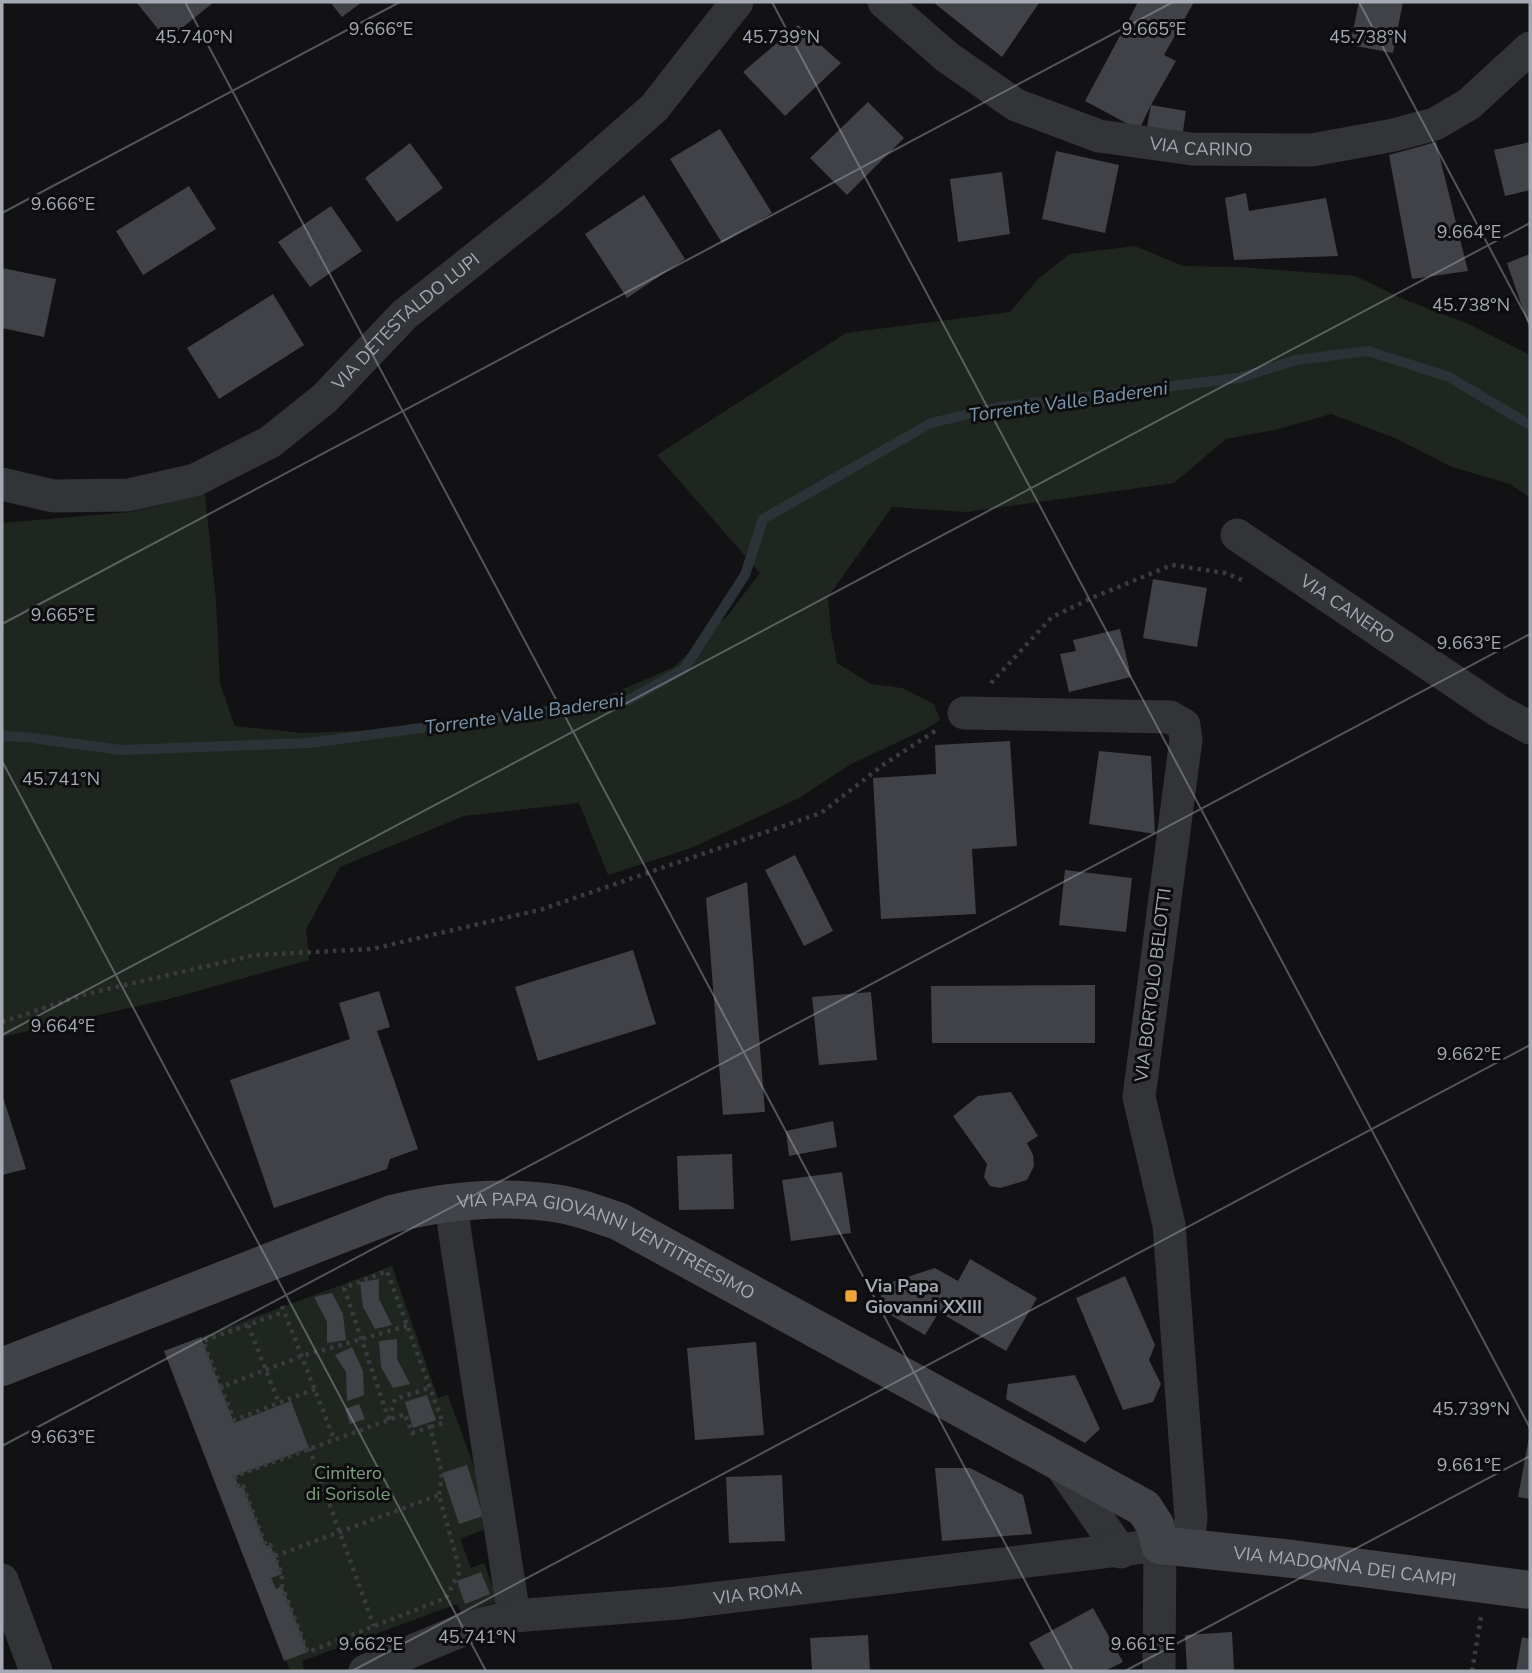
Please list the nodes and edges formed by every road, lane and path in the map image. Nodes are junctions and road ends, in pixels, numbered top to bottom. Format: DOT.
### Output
graph roads {
  1 [pos="737,2"];
  2 [pos="884,2"];
  3 [pos="1530,48"];
  4 [pos="2,484"];
  5 [pos="1237,535"];
  6 [pos="1248,582"];
  7 [pos="964,713"];
  8 [pos="1530,728"];
  9 [pos="2,1022"];
  10 [pos="453,1203"];
  11 [pos="248,1325"];
  12 [pos="407,1326"];
  13 [pos="361,1339"];
  14 [pos="302,1356"];
  15 [pos="2,1367"];
  16 [pos="266,1370"];
  17 [pos="221,1387"];
  18 [pos="429,1388"];
  19 [pos="315,1389"];
  20 [pos="279,1403"];
  21 [pos="389,1420"];
  22 [pos="430,1427"];
  23 [pos="334,1439"];
  24 [pos="309,1448"];
  25 [pos="1057,1460"];
  26 [pos="439,1495"];
  27 [pos="338,1532"];
  28 [pos="1174,1547"];
  29 [pos="1121,1552"];
  30 [pos="275,1556"];
  31 [pos="2,1580"];
  32 [pos="1487,1585"];
  33 [pos="1530,1590"];
  34 [pos="514,1616"];
  35 [pos="374,1626"];
  36 [pos="36,1671"];
  37 [pos="365,1671"];
  38 [pos="1159,1671"];
  39 [pos="1472,1671"];
  1 -- 4 [label="street, VIA DETESTALDO LUPI"];
  2 -- 3 [label="street, VIA CARINO"];
  5 -- 8 [label="street, VIA CANERO"];
  6 -- 7 [label="path"];
  7 -- 9 [label="path"];
  7 -- 28 [label="street, VIA BORTOLO BELOTTI"];
  10 -- 15 [label="street, VIA PAPA GIOVANNI VENTITREESIMO"];
  10 -- 25 [label="street, VIA PAPA GIOVANNI VENTITREESIMO"];
  10 -- 34 [label="street"];
  11 -- 14 [label="path"];
  11 -- 16 [label="path"];
  11 -- 17 [label="path"];
  12 -- 13 [label="path"];
  12 -- 13 [label="path"];
  12 -- 18 [label="path"];
  13 -- 14 [label="path"];
  13 -- 21 [label="path"];
  14 -- 16 [label="path"];
  14 -- 19 [label="path"];
  16 -- 17 [label="path"];
  16 -- 20 [label="path"];
  17 -- 20 [label="path"];
  18 -- 21 [label="path"];
  18 -- 22 [label="path"];
  19 -- 20 [label="path"];
  19 -- 23 [label="path"];
  21 -- 22 [label="path"];
  21 -- 23 [label="path"];
  22 -- 26 [label="path"];
  23 -- 24 [label="path"];
  24 -- 27 [label="path"];
  24 -- 30 [label="path"];
  25 -- 28 [label="street, VIA PAPA GIOVANNI VENTITREESIMO"];
  25 -- 29 [label="street"];
  26 -- 27 [label="path"];
  26 -- 35 [label="path"];
  27 -- 30 [label="path"];
  27 -- 35 [label="path"];
  28 -- 29 [label="street, VIA ROMA"];
  28 -- 32 [label="street, VIA MADONNA DEI CAMPI"];
  28 -- 38 [label="street"];
  29 -- 34 [label="street, VIA ROMA"];
  30 -- 35 [label="path"];
  31 -- 36 [label="street"];
  32 -- 33 [label="street, VIA MADONNA DEI CAMPI"];
  32 -- 39 [label="path"];
  34 -- 37 [label="street, VIA ROMA"];
}
